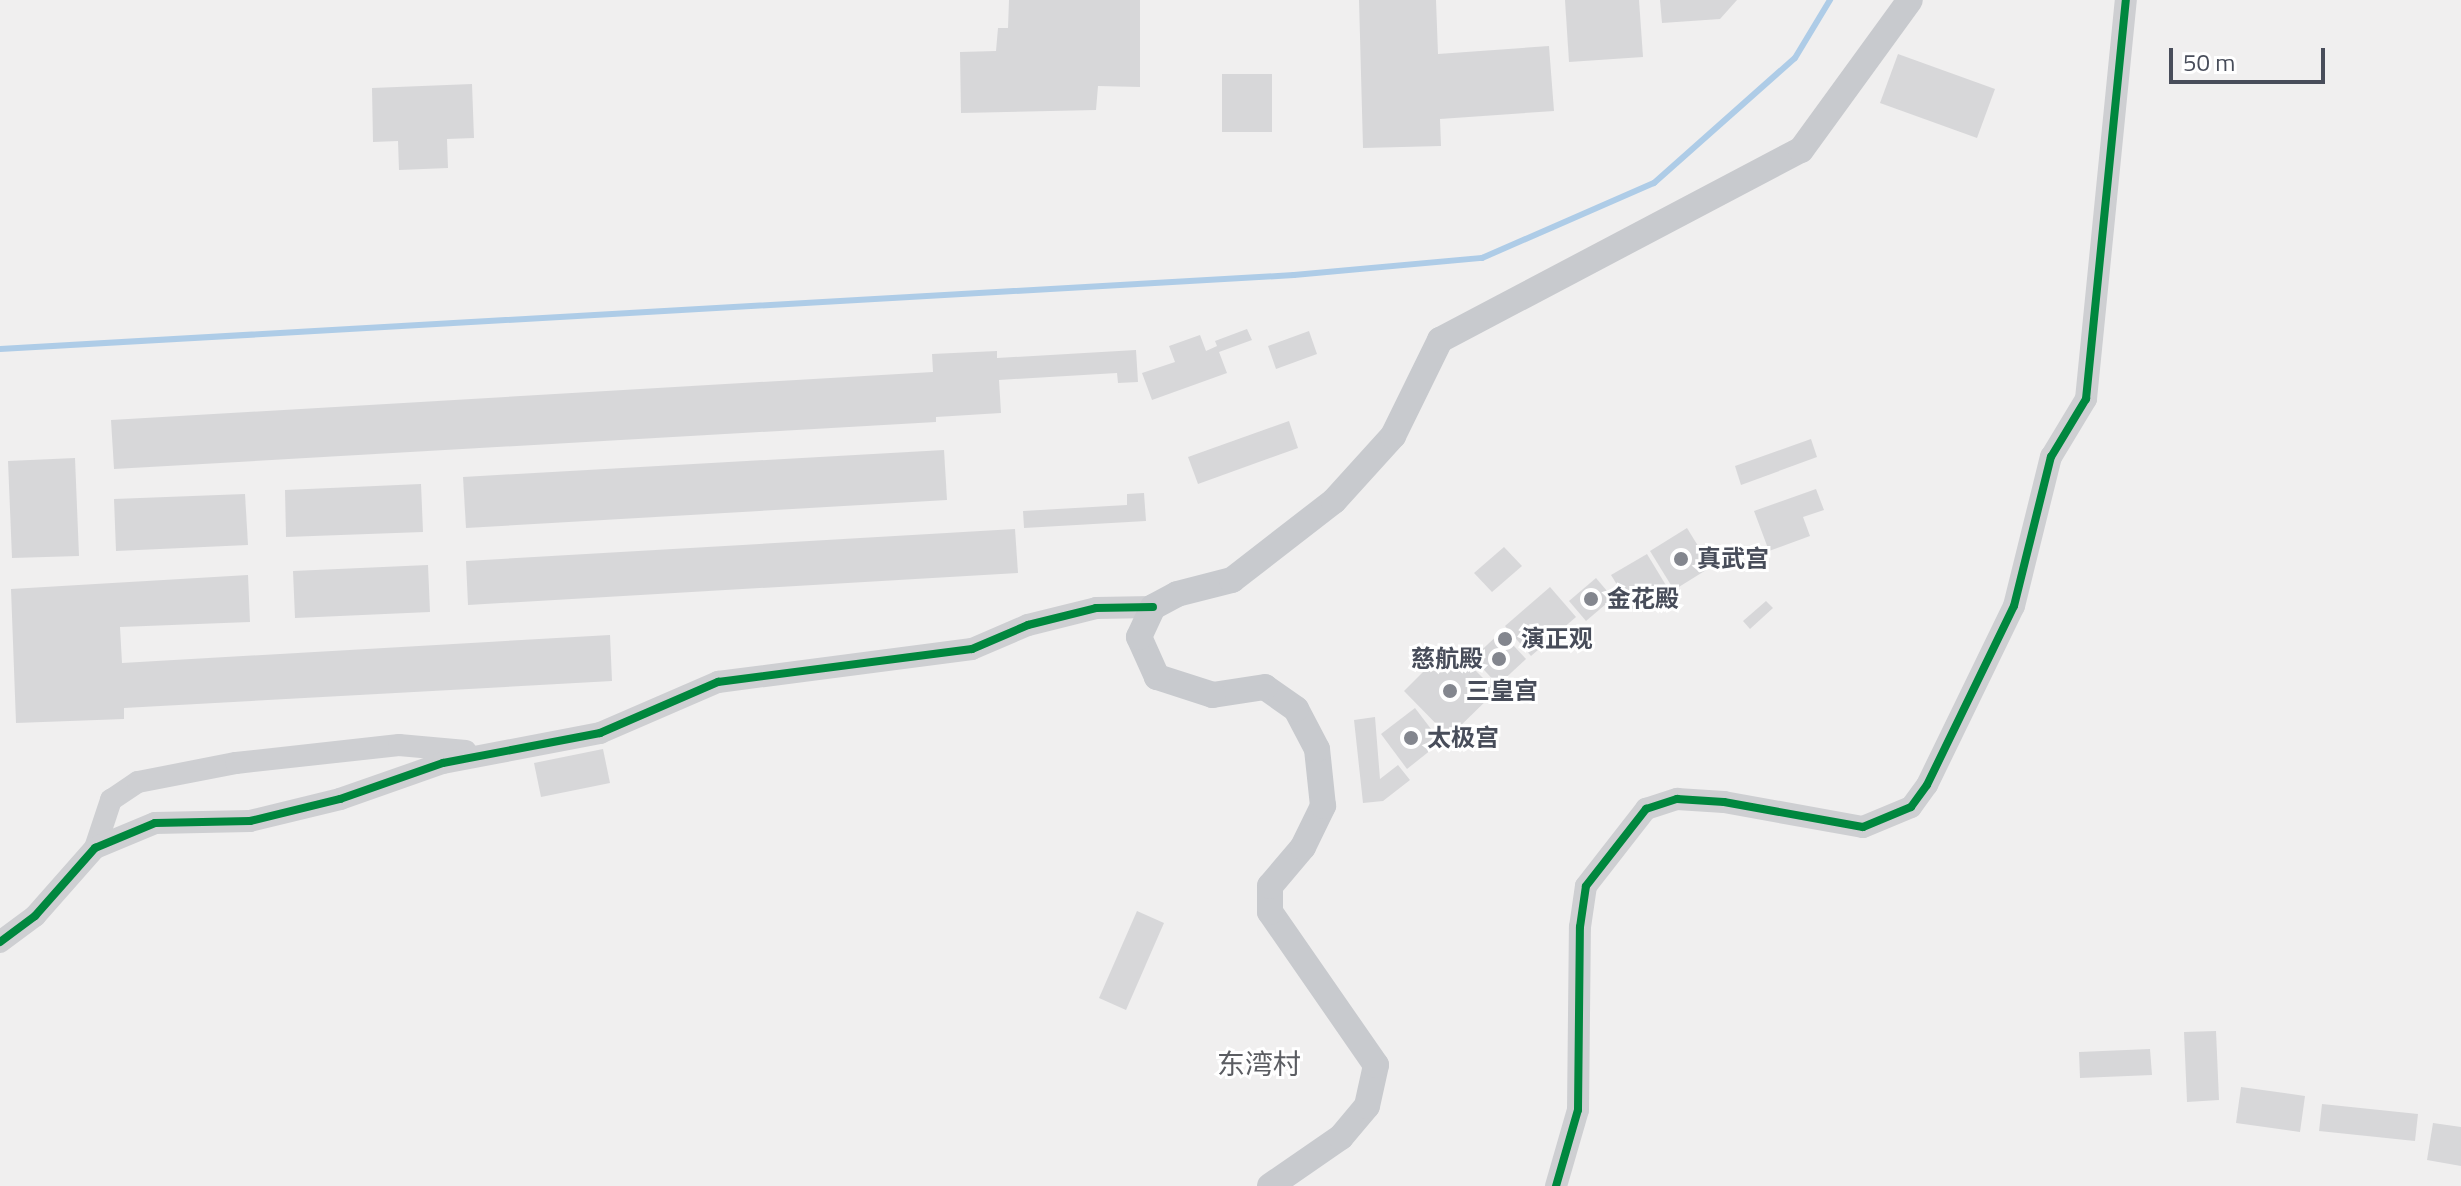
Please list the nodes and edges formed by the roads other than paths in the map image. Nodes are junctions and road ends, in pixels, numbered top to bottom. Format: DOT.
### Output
graph roads {
  1 [pos="1910,0"];
  2 [pos="2126,0"];
  3 [pos="1153,607"];
  4 [pos="485,753"];
  5 [pos="95,848"];
  6 [pos="0,942"];
  7 [pos="1270,1186"];
  8 [pos="1556,1186"];
  1 -- 3 [label="main road"];
  2 -- 8 [label="street"];
  3 -- 4 [label="street"];
  3 -- 7 [label="main road"];
  4 -- 5 [label="street"];
  4 -- 5 [label="street"];
  5 -- 6 [label="street"];
}
